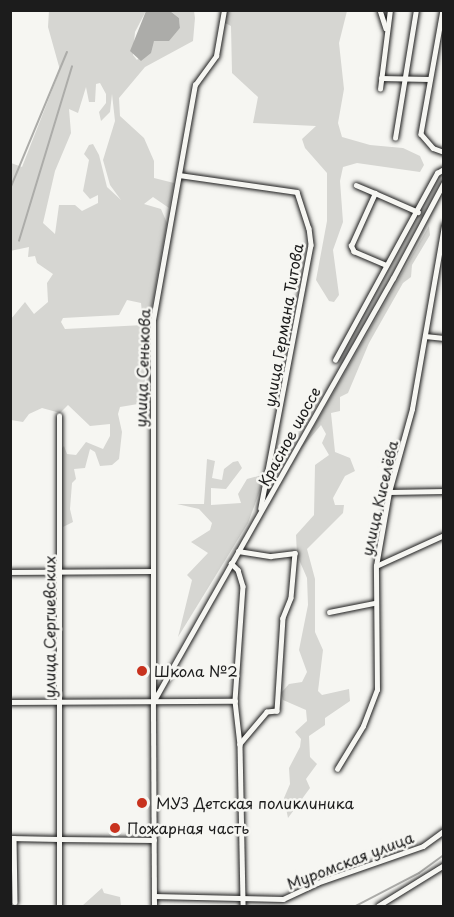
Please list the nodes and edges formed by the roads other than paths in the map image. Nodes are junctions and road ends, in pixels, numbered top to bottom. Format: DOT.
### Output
graph roads {
  1 [pos="224,10"];
  2 [pos="380,10"];
  3 [pos="390,10"];
  4 [pos="416,10"];
  5 [pos="443,10"];
  6 [pos="387,31"];
  7 [pos="381,78"];
  8 [pos="406,78"];
  9 [pos="429,79"];
  10 [pos="380,89"];
  11 [pos="395,138"];
  12 [pos="444,152"];
  13 [pos="444,169"];
  14 [pos="179,175"];
  15 [pos="444,182"];
  16 [pos="356,185"];
  17 [pos="375,193"];
  18 [pos="418,212"];
  19 [pos="444,225"];
  20 [pos="385,265"];
  21 [pos="425,336"];
  22 [pos="444,338"];
  23 [pos="335,360"];
  24 [pos="59,416"];
  25 [pos="444,491"];
  26 [pos="389,492"];
  27 [pos="261,510"];
  28 [pos="444,535"];
  29 [pos="238,551"];
  30 [pos="231,563"];
  31 [pos="376,566"];
  32 [pos="61,570"];
  33 [pos="152,571"];
  34 [pos="10,572"];
  35 [pos="375,603"];
  36 [pos="329,612"];
  37 [pos="153,681"];
  38 [pos="162,685"];
  39 [pos="235,701"];
  40 [pos="10,702"];
  41 [pos="60,702"];
  42 [pos="153,702"];
  43 [pos="240,744"];
  44 [pos="337,769"];
  45 [pos="444,831"];
  46 [pos="12,838"];
  47 [pos="59,838"];
  48 [pos="154,840"];
  49 [pos="444,866"];
  50 [pos="154,896"];
  51 [pos="242,896"];
  52 [pos="15,902"];
  53 [pos="59,906"];
  54 [pos="154,906"];
  55 [pos="243,906"];
  56 [pos="378,906"];
  1 -- 14 [label="street, улица Сенькова"];
  2 -- 6 [label="street"];
  3 -- 6 [label="street"];
  4 -- 8 [label="street"];
  5 -- 9 [label="street"];
  6 -- 7 [label="street"];
  7 -- 8 [label="street"];
  7 -- 10 [label="street"];
  8 -- 9 [label="street"];
  8 -- 11 [label="street"];
  9 -- 12 [label="street"];
  13 -- 18 [label="street"];
  14 -- 27 [label="street, улица Германа Титова"];
  14 -- 33 [label="street, улица Сенькова"];
  15 -- 27 [label="main road, Красное шоссе"];
  16 -- 17 [label="street"];
  17 -- 18 [label="street"];
  17 -- 20 [label="street"];
  18 -- 20 [label="street"];
  19 -- 21 [label="street, улица Киселёва"];
  20 -- 23 [label="street"];
  21 -- 22 [label="street"];
  21 -- 26 [label="street, улица Киселёва"];
  24 -- 32 [label="street, улица Сергиевских"];
  25 -- 26 [label="street"];
  26 -- 31 [label="street, улица Киселёва"];
  27 -- 29 [label="main road, Красное шоссе"];
  28 -- 31 [label="street"];
  29 -- 30 [label="main road, Красное шоссе"];
  29 -- 43 [label="street"];
  30 -- 38 [label="main road, Красное шоссе"];
  30 -- 39 [label="street"];
  31 -- 35 [label="street, улица Киселёва"];
  32 -- 33 [label="street"];
  32 -- 34 [label="street"];
  32 -- 41 [label="street, улица Сергиевских"];
  33 -- 37 [label="street, улица Сенькова"];
  35 -- 36 [label="street"];
  35 -- 44 [label="street, улица Киселёва"];
  37 -- 38 [label="street"];
  37 -- 42 [label="street, улица Сенькова"];
  38 -- 42 [label="main road, Красное шоссе"];
  39 -- 42 [label="street"];
  39 -- 43 [label="street"];
  40 -- 41 [label="street"];
  41 -- 42 [label="street"];
  41 -- 47 [label="street, улица Сергиевских"];
  42 -- 48 [label="main road"];
  43 -- 51 [label="street"];
  45 -- 51 [label="street, Муромская улица"];
  46 -- 47 [label="street"];
  46 -- 52 [label="street"];
  47 -- 48 [label="main road"];
  47 -- 53 [label="main road"];
  48 -- 50 [label="main road"];
  49 -- 56 [label="street"];
  50 -- 51 [label="street, Муромская улица"];
  50 -- 54 [label="main road"];
  51 -- 55 [label="street"];
}
